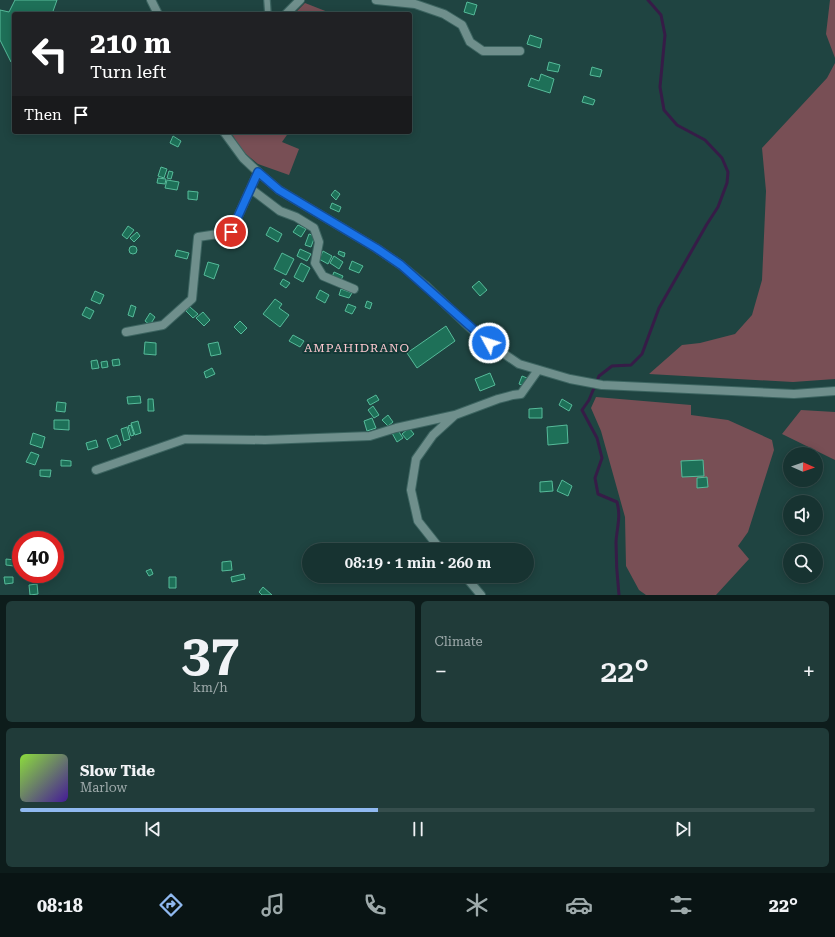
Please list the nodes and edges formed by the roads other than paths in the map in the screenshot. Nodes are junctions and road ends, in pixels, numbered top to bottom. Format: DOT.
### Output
graph roads {
  1 [pos="151,0"];
  2 [pos="267,0"];
  3 [pos="300,0"];
  4 [pos="376,0"];
  5 [pos="157,12"];
  6 [pos="268,12"];
  7 [pos="288,12"];
  8 [pos="520,51"];
  9 [pos="225,134"];
  10 [pos="258,172"];
  11 [pos="251,189"];
  12 [pos="354,290"];
  13 [pos="126,332"];
  14 [pos="538,370"];
  15 [pos="835,391"];
  16 [pos="455,415"];
  17 [pos="96,470"];
  18 [pos="435,543"];
  19 [pos="470,583"];
  20 [pos="481,595"];
  1 -- 5 [label="street"];
  2 -- 6 [label="lane"];
  3 -- 7 [label="street"];
  4 -- 8 [label="street"];
  9 -- 10 [label="street"];
  10 -- 11 [label="street"];
  10 -- 14 [label="street"];
  11 -- 12 [label="street"];
  11 -- 13 [label="street"];
  14 -- 15 [label="street"];
  14 -- 16 [label="street"];
  16 -- 17 [label="street"];
  16 -- 18 [label="street"];
  19 -- 20 [label="street"];
}
